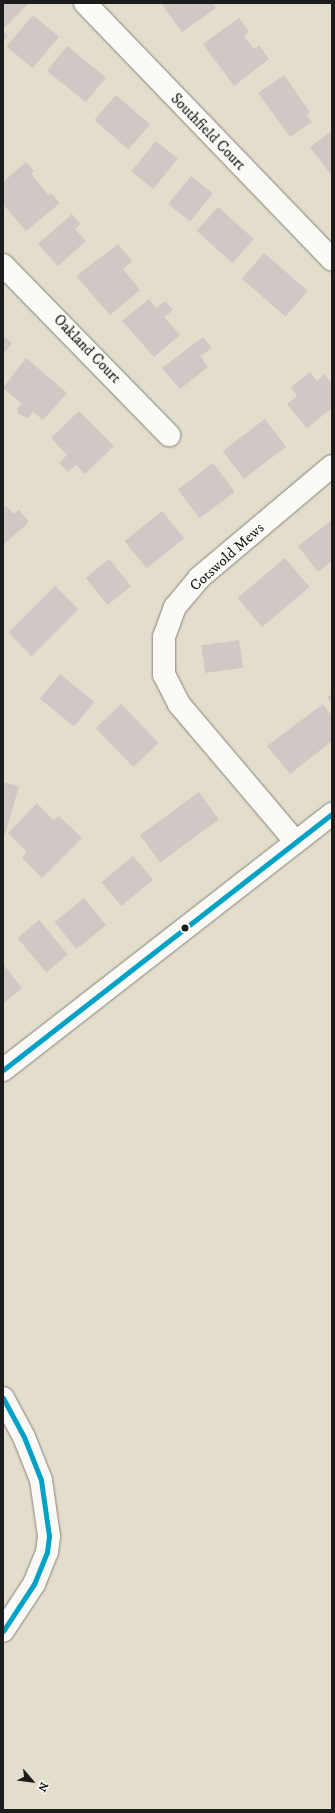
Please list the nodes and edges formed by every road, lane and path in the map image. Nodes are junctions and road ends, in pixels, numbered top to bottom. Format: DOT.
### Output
graph roads {
  1 [pos="85,3"];
  2 [pos="332,260"];
  3 [pos="3,264"];
  4 [pos="169,435"];
  5 [pos="332,466"];
  6 [pos="332,814"];
  7 [pos="295,841"];
  8 [pos="3,1070"];
  9 [pos="3,1398"];
  10 [pos="3,1631"];
  1 -- 2 [label="street, Southfield Court"];
  3 -- 4 [label="street, Oakland Court"];
  5 -- 7 [label="street, Cotswold Mews"];
  6 -- 7 [label="street"];
  7 -- 8 [label="street"];
  9 -- 10 [label="street"];
}
